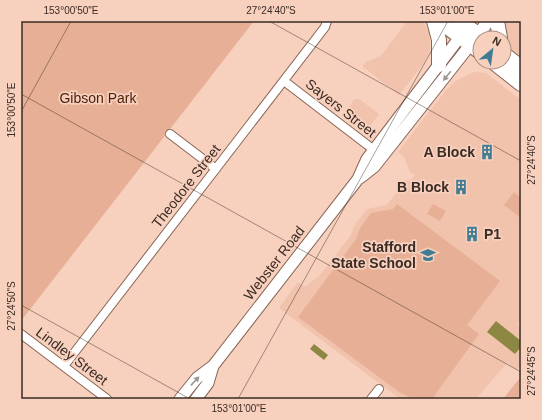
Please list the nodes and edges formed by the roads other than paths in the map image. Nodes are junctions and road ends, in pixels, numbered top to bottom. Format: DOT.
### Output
graph roads {
  1 [pos="327,21"];
  2 [pos="434,21"];
  3 [pos="439,21"];
  4 [pos="488,21"];
  5 [pos="471,34"];
  6 [pos="512,60"];
  7 [pos="439,65"];
  8 [pos="521,67"];
  9 [pos="503,70"];
  10 [pos="284,81"];
  11 [pos="521,84"];
  12 [pos="170,134"];
  13 [pos="374,150"];
  14 [pos="385,153"];
  15 [pos="216,169"];
  16 [pos="358,179"];
  17 [pos="21,334"];
  18 [pos="64,366"];
  19 [pos="213,366"];
  20 [pos="379,389"];
  21 [pos="107,399"];
  22 [pos="180,399"];
  23 [pos="196,399"];
  24 [pos="371,399"];
  1 -- 10 [label="street, Theodore Street"];
  2 -- 7 [label="highway"];
  3 -- 5 [label="highway"];
  4 -- 5 [label="main road, Webster Road"];
  5 -- 7 [label="main road, Webster Road"];
  5 -- 14 [label="main road, Webster Road, one-way"];
  6 -- 8 [label="highway"];
  7 -- 13 [label="main road, Webster Road"];
  9 -- 11 [label="highway"];
  10 -- 13 [label="street, Sayers Street"];
  10 -- 15 [label="street, Theodore Street"];
  12 -- 15 [label="street"];
  13 -- 14 [label="street, Sayers Street"];
  13 -- 16 [label="main road, Webster Road"];
  14 -- 16 [label="main road, Webster Road"];
  15 -- 18 [label="street, Theodore Street"];
  16 -- 19 [label="main road, Webster Road"];
  17 -- 18 [label="street, Lindley Street"];
  18 -- 21 [label="street, Lindley Street"];
  22 -- 19 [label="main road, Webster Road, one-way"];
  19 -- 23 [label="main road, Webster Road"];
  20 -- 24 [label="street"];
}
